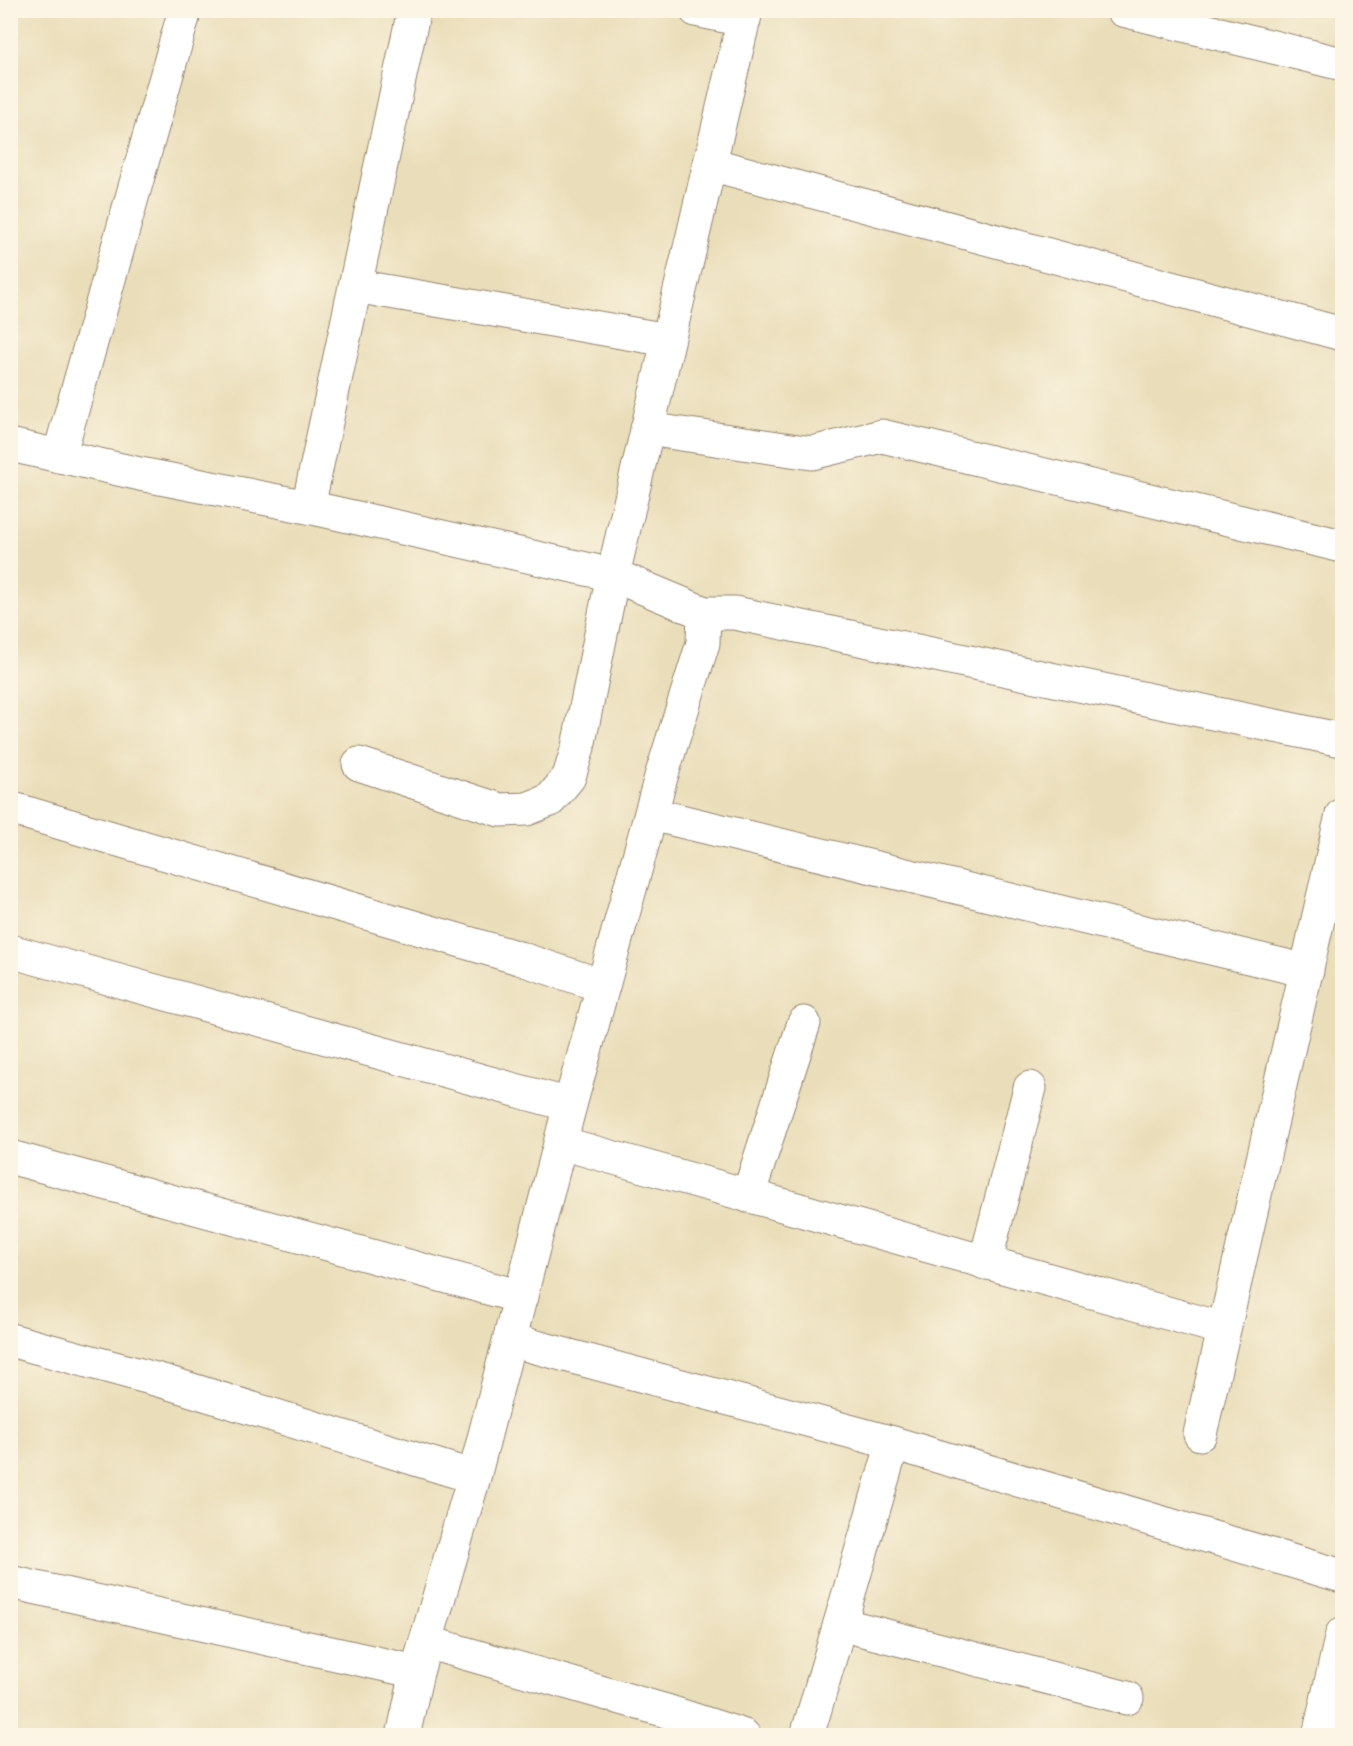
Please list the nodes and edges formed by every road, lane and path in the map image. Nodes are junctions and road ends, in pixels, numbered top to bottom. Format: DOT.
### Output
graph roads {
  1 [pos="185,10"];
  2 [pos="414,10"];
  3 [pos="696,10"];
  4 [pos="1123,10"];
  5 [pos="745,15"];
  6 [pos="1342,64"];
  7 [pos="710,164"];
  8 [pos="355,286"];
  9 [pos="1342,334"];
  10 [pos="668,340"];
  11 [pos="647,429"];
  12 [pos="10,445"];
  13 [pos="59,456"];
  14 [pos="308,507"];
  15 [pos="1342,546"];
  16 [pos="613,575"];
  17 [pos="704,613"];
  18 [pos="1342,740"];
  19 [pos="359,764"];
  20 [pos="10,808"];
  21 [pos="651,814"];
  22 [pos="1342,815"];
  23 [pos="10,951"];
  24 [pos="1306,971"];
  25 [pos="603,986"];
  26 [pos="804,1023"];
  27 [pos="1030,1088"];
  28 [pos="570,1105"];
  29 [pos="561,1143"];
  30 [pos="10,1156"];
  31 [pos="748,1196"];
  32 [pos="985,1263"];
  33 [pos="521,1298"];
  34 [pos="1224,1329"];
  35 [pos="10,1340"];
  36 [pos="510,1340"];
  37 [pos="1200,1434"];
  38 [pos="893,1443"];
  39 [pos="474,1477"];
  40 [pos="1342,1576"];
  41 [pos="10,1582"];
  42 [pos="840,1624"];
  43 [pos="1342,1634"];
  44 [pos="422,1657"];
  45 [pos="1127,1698"];
  46 [pos="661,1723"];
  47 [pos="403,1736"];
  48 [pos="744,1736"];
  49 [pos="807,1736"];
  50 [pos="1319,1736"];
  1 -- 13 [label="street"];
  2 -- 8 [label="street"];
  3 -- 5 [label="street"];
  4 -- 6 [label="street"];
  5 -- 7 [label="street"];
  7 -- 9 [label="street"];
  7 -- 10 [label="street"];
  8 -- 10 [label="street"];
  8 -- 14 [label="street"];
  10 -- 11 [label="street"];
  11 -- 15 [label="street"];
  11 -- 16 [label="street"];
  12 -- 13 [label="street"];
  13 -- 14 [label="street"];
  14 -- 16 [label="street"];
  16 -- 17 [label="street"];
  16 -- 19 [label="street"];
  17 -- 18 [label="street"];
  17 -- 21 [label="street"];
  20 -- 25 [label="street"];
  21 -- 24 [label="street"];
  21 -- 25 [label="street"];
  22 -- 24 [label="street"];
  23 -- 28 [label="street"];
  24 -- 34 [label="street"];
  25 -- 28 [label="street"];
  26 -- 31 [label="street"];
  27 -- 32 [label="street"];
  28 -- 29 [label="street"];
  29 -- 31 [label="street"];
  29 -- 33 [label="street"];
  30 -- 33 [label="street"];
  31 -- 32 [label="street"];
  32 -- 34 [label="street"];
  33 -- 36 [label="street"];
  34 -- 37 [label="street"];
  35 -- 39 [label="street"];
  36 -- 38 [label="street"];
  36 -- 39 [label="street"];
  38 -- 40 [label="street"];
  38 -- 42 [label="street"];
  39 -- 44 [label="street"];
  41 -- 44 [label="street"];
  42 -- 45 [label="street"];
  42 -- 49 [label="street"];
  43 -- 50 [label="street"];
  44 -- 46 [label="street"];
  44 -- 47 [label="street"];
  46 -- 48 [label="street"];
}
